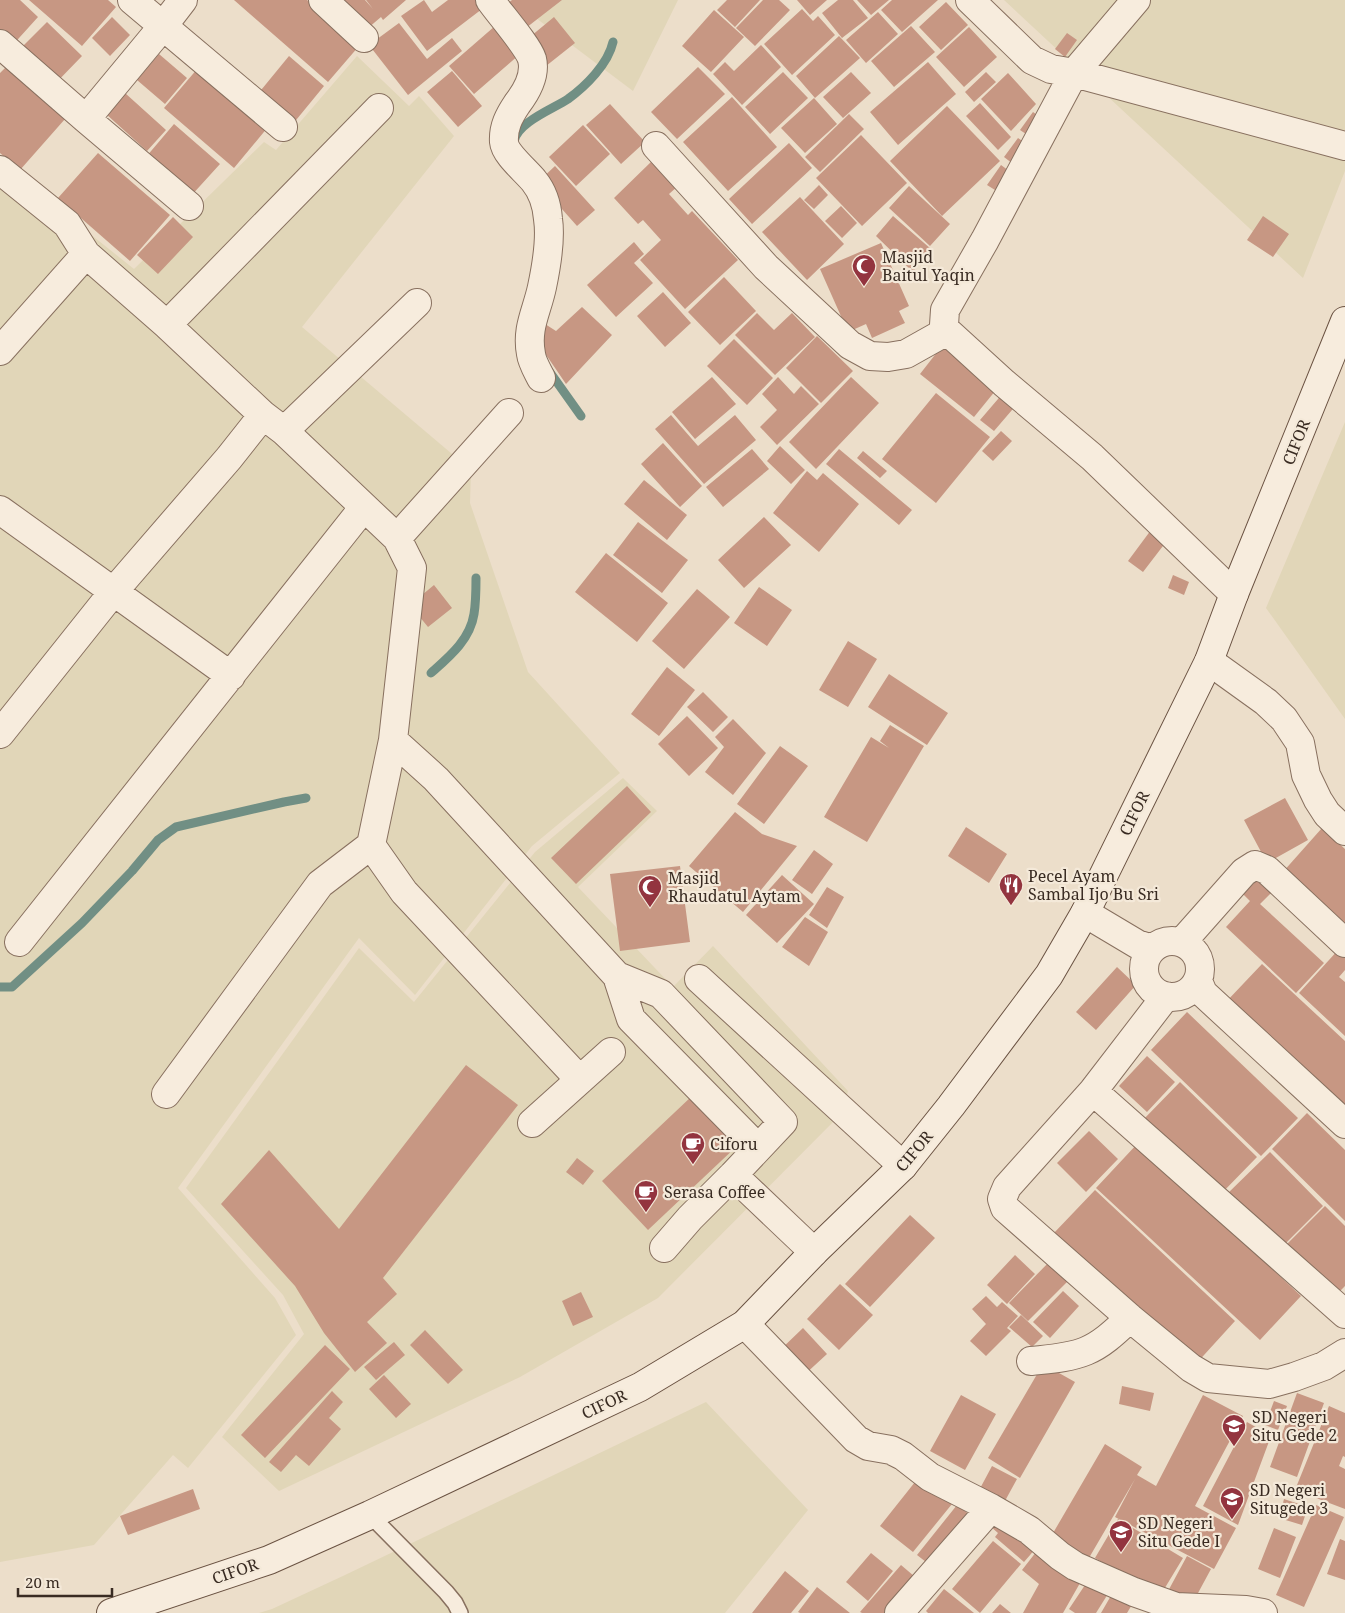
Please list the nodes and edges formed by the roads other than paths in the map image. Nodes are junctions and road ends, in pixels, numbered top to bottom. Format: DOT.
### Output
graph roads {
  1 [pos="132,0"];
  2 [pos="183,0"];
  3 [pos="324,0"];
  4 [pos="490,0"];
  5 [pos="970,0"];
  6 [pos="1136,0"];
  7 [pos="163,26"];
  8 [pos="364,38"];
  9 [pos="0,44"];
  10 [pos="1074,73"];
  11 [pos="379,108"];
  12 [pos="86,119"];
  13 [pos="283,127"];
  14 [pos="656,146"];
  15 [pos="1345,146"];
  16 [pos="0,170"];
  17 [pos="189,206"];
  18 [pos="86,254"];
  19 [pos="417,303"];
  20 [pos="1345,320"];
  21 [pos="167,325"];
  22 [pos="947,331"];
  23 [pos="0,351"];
  24 [pos="541,378"];
  25 [pos="508,413"];
  26 [pos="273,423"];
  27 [pos="364,507"];
  28 [pos="0,510"];
  29 [pos="397,538"];
  30 [pos="114,590"];
  31 [pos="1234,594"];
  32 [pos="1209,661"];
  33 [pos="231,676"];
  34 [pos="0,734"];
  35 [pos="393,740"];
  36 [pos="1345,831"];
  37 [pos="371,845"];
  38 [pos="1085,913"];
  39 [pos="1187,940"];
  40 [pos="19,942"];
  41 [pos="1345,943"];
  42 [pos="1145,950"];
  43 [pos="617,976"];
  44 [pos="699,979"];
  45 [pos="1179,994"];
  46 [pos="611,1052"];
  47 [pos="725,1061"];
  48 [pos="580,1080"];
  49 [pos="699,1088"];
  50 [pos="1093,1092"];
  51 [pos="166,1094"];
  52 [pos="532,1122"];
  53 [pos="1345,1124"];
  54 [pos="758,1148"];
  55 [pos="903,1166"];
  56 [pos="733,1176"];
  57 [pos="664,1248"];
  58 [pos="814,1252"];
  59 [pos="1345,1314"];
  60 [pos="1130,1318"];
  61 [pos="745,1324"];
  62 [pos="1345,1353"];
  63 [pos="1031,1361"];
  64 [pos="991,1508"];
  65 [pos="370,1515"];
  66 [pos="111,1613"];
  67 [pos="460,1613"];
  68 [pos="899,1613"];
  69 [pos="1263,1613"];
  1 -- 7 [label="street"];
  2 -- 7 [label="street"];
  3 -- 8 [label="street"];
  4 -- 24 [label="street"];
  5 -- 10 [label="street"];
  6 -- 10 [label="street"];
  7 -- 12 [label="street"];
  7 -- 13 [label="street"];
  9 -- 12 [label="street"];
  10 -- 15 [label="street"];
  10 -- 22 [label="street"];
  11 -- 21 [label="street"];
  12 -- 17 [label="street"];
  14 -- 22 [label="street"];
  16 -- 18 [label="street"];
  18 -- 21 [label="street"];
  18 -- 23 [label="street"];
  19 -- 26 [label="street"];
  20 -- 31 [label="street, CIFOR"];
  21 -- 26 [label="street"];
  22 -- 31 [label="street"];
  25 -- 29 [label="street"];
  26 -- 27 [label="street"];
  26 -- 30 [label="street"];
  27 -- 29 [label="street"];
  27 -- 33 [label="street"];
  28 -- 30 [label="street"];
  29 -- 35 [label="street"];
  30 -- 33 [label="street"];
  30 -- 34 [label="street"];
  31 -- 32 [label="street, CIFOR"];
  32 -- 36 [label="street"];
  32 -- 38 [label="street, CIFOR"];
  33 -- 40 [label="street"];
  35 -- 37 [label="street"];
  35 -- 43 [label="street"];
  37 -- 48 [label="street"];
  37 -- 51 [label="street"];
  38 -- 42 [label="street"];
  38 -- 55 [label="street, CIFOR"];
  39 -- 41 [label="street"];
  39 -- 42 [label="street"];
  39 -- 45 [label="street"];
  42 -- 45 [label="street"];
  43 -- 47 [label="street"];
  43 -- 49 [label="street"];
  44 -- 55 [label="street"];
  45 -- 50 [label="street"];
  45 -- 53 [label="street"];
  46 -- 48 [label="street"];
  47 -- 49 [label="street"];
  47 -- 54 [label="street"];
  48 -- 52 [label="street"];
  49 -- 54 [label="street"];
  50 -- 59 [label="street"];
  50 -- 60 [label="street"];
  54 -- 56 [label="street"];
  55 -- 58 [label="street, CIFOR"];
  56 -- 57 [label="street"];
  56 -- 58 [label="street"];
  58 -- 61 [label="street, CIFOR"];
  60 -- 62 [label="street"];
  60 -- 63 [label="street"];
  61 -- 64 [label="street"];
  61 -- 65 [label="street, CIFOR"];
  64 -- 68 [label="street"];
  64 -- 69 [label="street"];
  65 -- 66 [label="street, CIFOR"];
  65 -- 67 [label="lane"];
}
